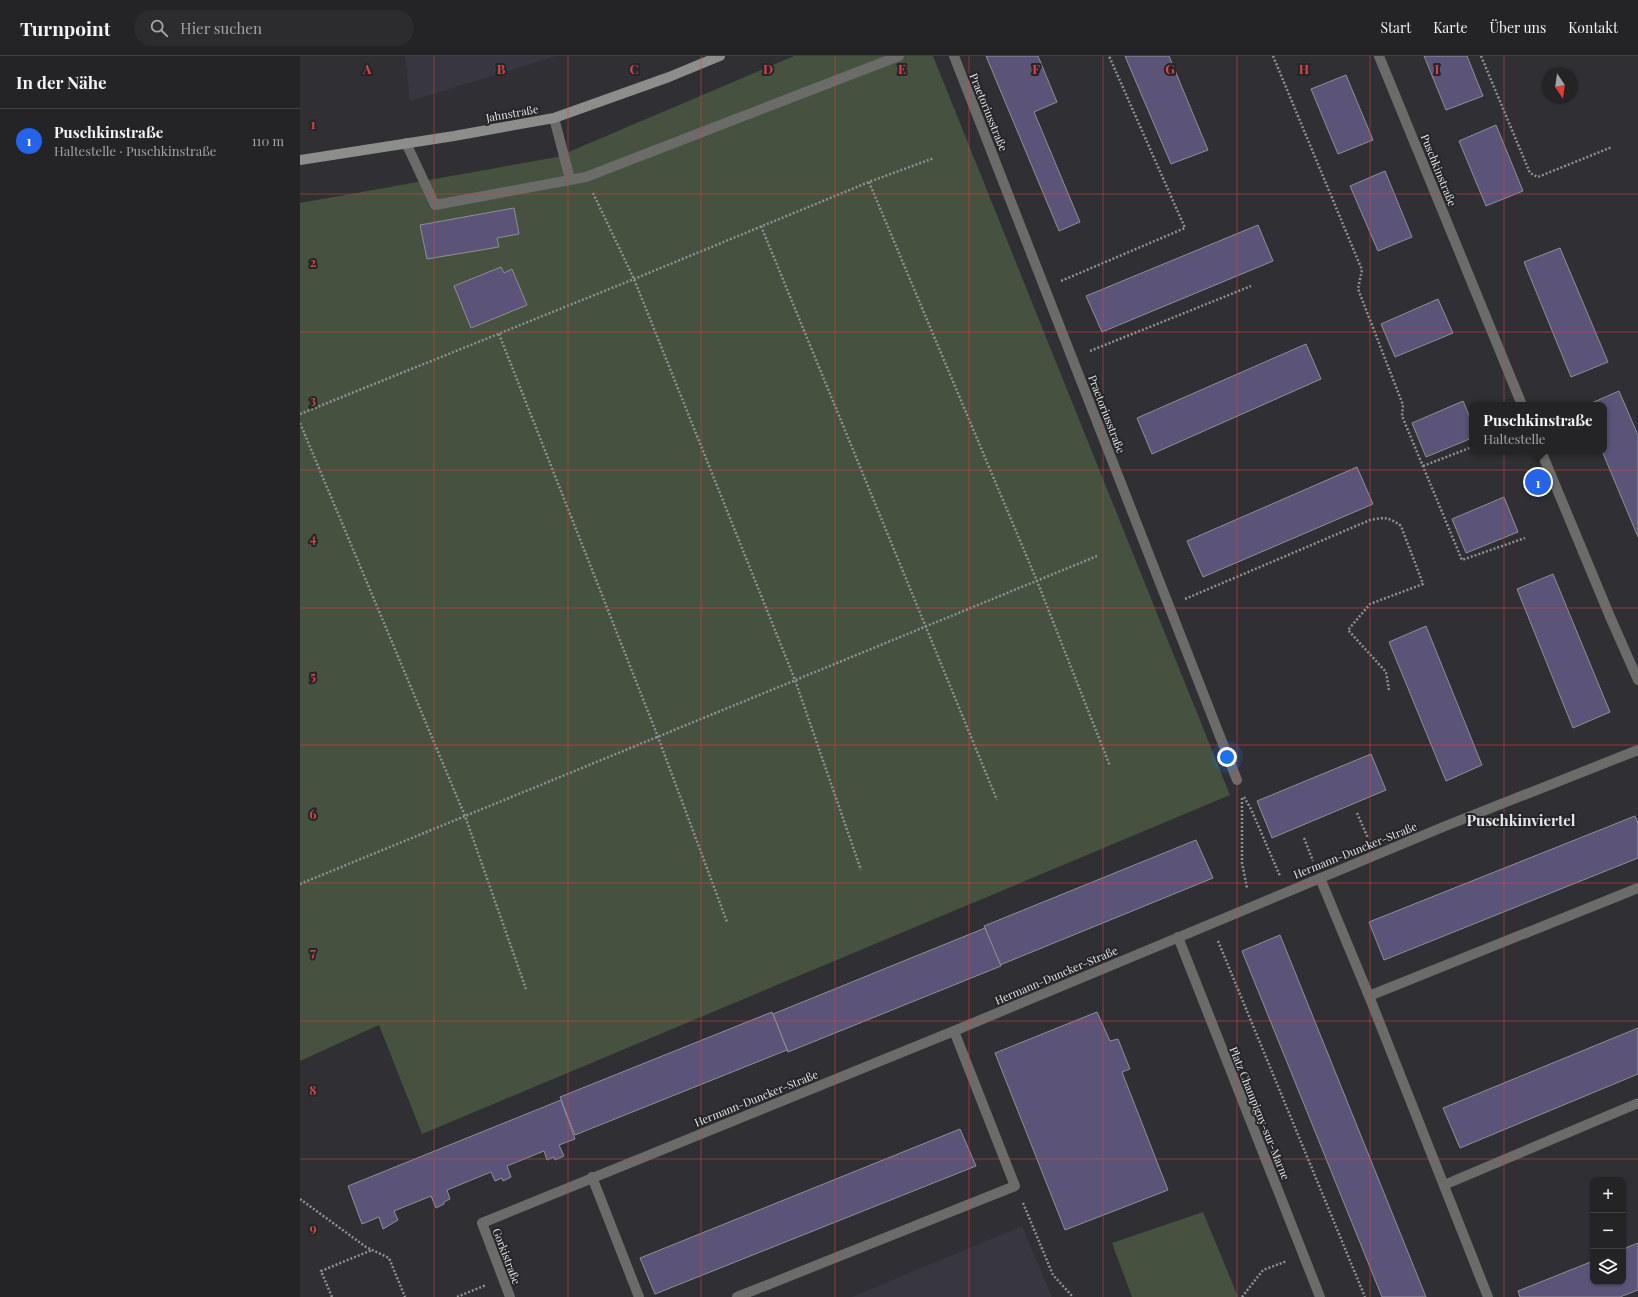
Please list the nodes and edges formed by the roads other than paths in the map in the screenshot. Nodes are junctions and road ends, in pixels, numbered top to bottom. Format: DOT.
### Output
graph roads {
  1 [pos="720,56"];
  2 [pos="899,56"];
  3 [pos="954,56"];
  4 [pos="1379,56"];
  5 [pos="554,118"];
  6 [pos="406,143"];
  7 [pos="300,160"];
  8 [pos="570,179"];
  9 [pos="1521,402"];
  10 [pos="1542,454"];
  11 [pos="1638,680"];
  12 [pos="1638,750"];
  13 [pos="1237,780"];
  14 [pos="1320,878"];
  15 [pos="1638,888"];
  16 [pos="1178,937"];
  17 [pos="1369,996"];
  18 [pos="954,1031"];
  19 [pos="1638,1103"];
  20 [pos="592,1177"];
  21 [pos="1444,1185"];
  22 [pos="482,1223"];
  23 [pos="510,1297"];
  24 [pos="638,1297"];
  25 [pos="737,1297"];
  26 [pos="1320,1297"];
  27 [pos="1488,1297"];
  1 -- 5 [label="main road, Jahnstraße"];
  2 -- 8 [label="street"];
  3 -- 13 [label="street, Praetoriusstraße"];
  4 -- 9 [label="street, Puschkinstraße"];
  5 -- 6 [label="main road, Jahnstraße"];
  5 -- 8 [label="street"];
  6 -- 7 [label="main road, Jahnstraße"];
  6 -- 8 [label="street"];
  10 -- 11 [label="street"];
  12 -- 14 [label="street, Hermann-Duncker-Straße"];
  14 -- 16 [label="street, Hermann-Duncker-Straße"];
  14 -- 17 [label="street"];
  15 -- 17 [label="street"];
  16 -- 18 [label="street, Hermann-Duncker-Straße"];
  16 -- 26 [label="street, Platz Champigny-sur-Marne"];
  17 -- 21 [label="street"];
  18 -- 20 [label="street, Hermann-Duncker-Straße"];
  18 -- 25 [label="street"];
  19 -- 21 [label="street"];
  20 -- 22 [label="street, Hermann-Duncker-Straße"];
  20 -- 24 [label="street"];
  21 -- 27 [label="street"];
  22 -- 23 [label="street, Gorkistraße"];
}
